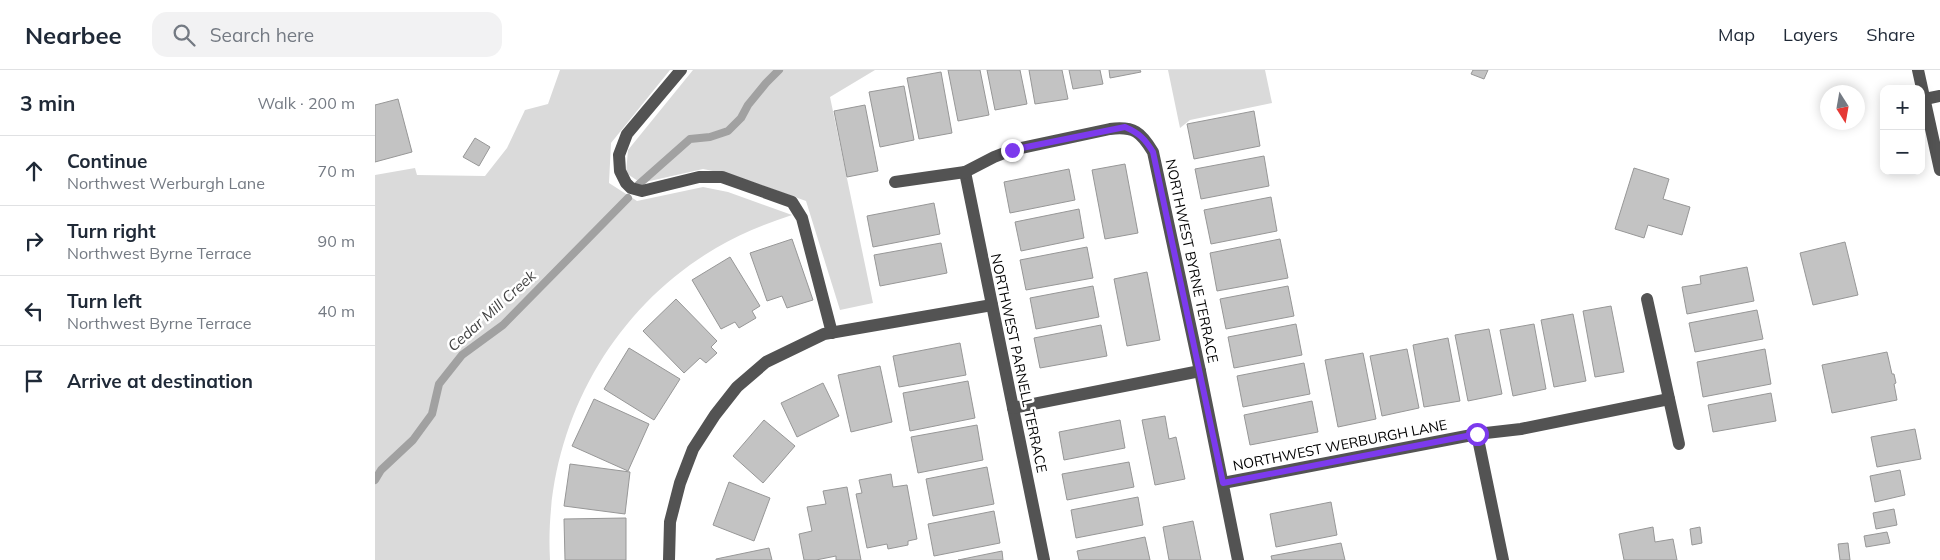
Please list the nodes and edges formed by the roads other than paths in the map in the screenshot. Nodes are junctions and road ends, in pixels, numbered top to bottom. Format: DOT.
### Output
graph roads {
  1 [pos="681,70"];
  2 [pos="1918,70"];
  3 [pos="1922,85"];
  4 [pos="1940,96"];
  5 [pos="1925,100"];
  6 [pos="1940,170"];
  7 [pos="965,172"];
  8 [pos="895,182"];
  9 [pos="1647,299"];
  10 [pos="992,305"];
  11 [pos="832,333"];
  12 [pos="1200,371"];
  13 [pos="1669,399"];
  14 [pos="1013,408"];
  15 [pos="1477,434"];
  16 [pos="1679,444"];
  17 [pos="1223,483"];
  18 [pos="669,560"];
  19 [pos="1044,560"];
  20 [pos="1238,560"];
  21 [pos="1503,560"];
  1 -- 11 [label="street"];
  2 -- 3 [label="street"];
  4 -- 5 [label="street"];
  5 -- 6 [label="street"];
  7 -- 8 [label="street, NORTHWEST BYRNE TERRACE"];
  7 -- 10 [label="street, NORTHWEST PARNELL TERRACE"];
  7 -- 12 [label="street, NORTHWEST BYRNE TERRACE"];
  9 -- 13 [label="street"];
  10 -- 11 [label="street"];
  10 -- 14 [label="street, NORTHWEST PARNELL TERRACE"];
  11 -- 18 [label="street"];
  12 -- 14 [label="street"];
  12 -- 17 [label="street, NORTHWEST BYRNE TERRACE"];
  13 -- 15 [label="street, NORTHWEST WERBURGH LANE"];
  13 -- 16 [label="street"];
  14 -- 19 [label="street, NORTHWEST PARNELL TERRACE"];
  15 -- 17 [label="street, NORTHWEST WERBURGH LANE"];
  15 -- 21 [label="street"];
  17 -- 20 [label="street, NORTHWEST BYRNE TERRACE"];
}
